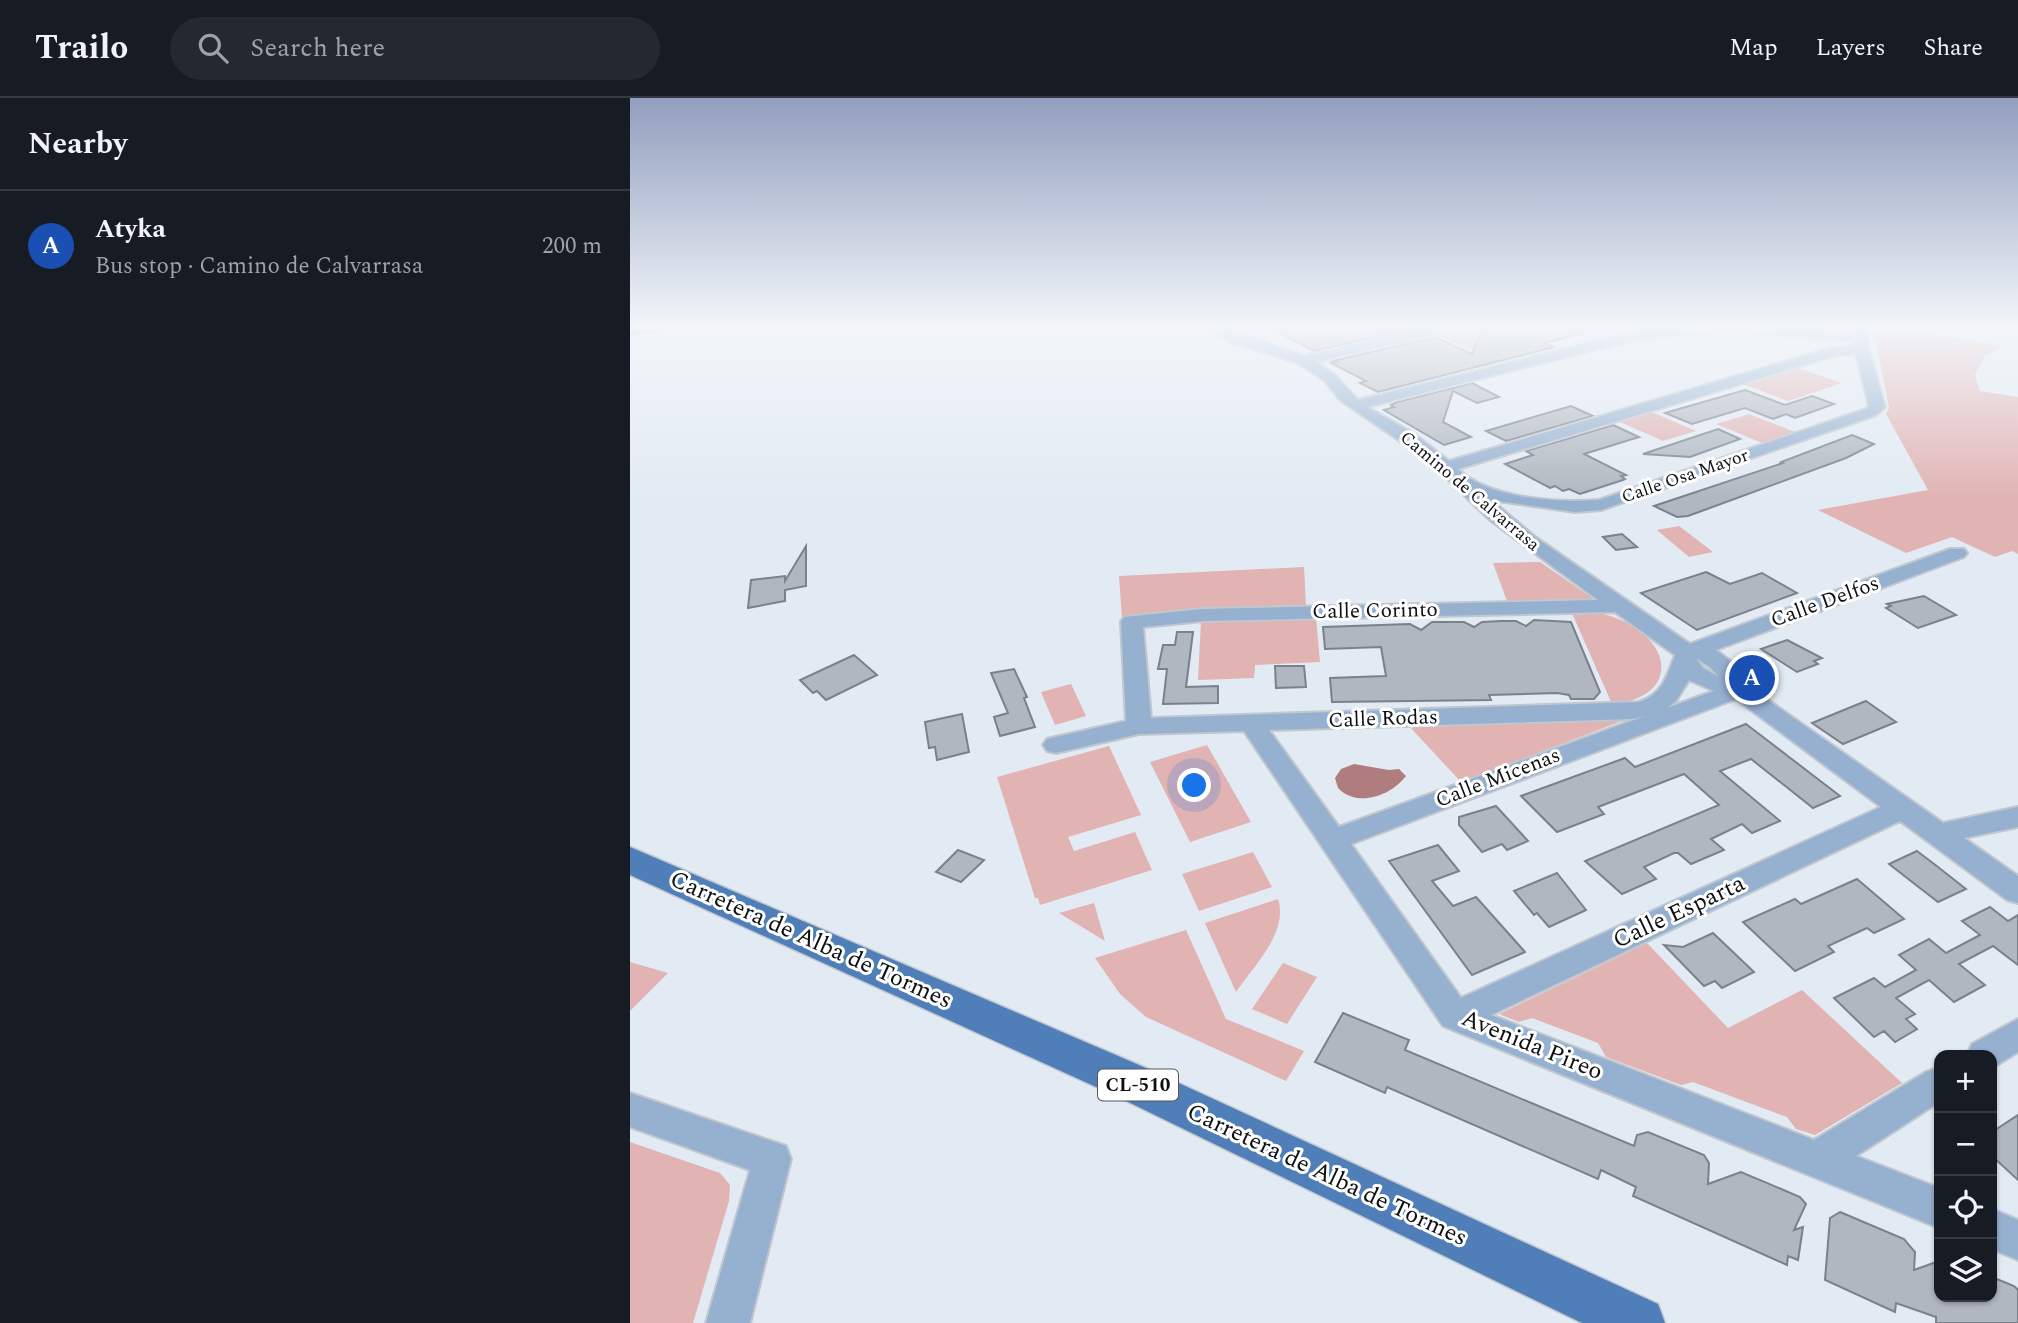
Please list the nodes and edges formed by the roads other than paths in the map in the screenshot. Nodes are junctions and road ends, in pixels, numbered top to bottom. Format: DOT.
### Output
graph roads {
  1 [pos="1335,384"];
  2 [pos="1430,384"];
  3 [pos="1737,384"];
  4 [pos="1872,384"];
  5 [pos="1356,405"];
  6 [pos="1464,476"];
  7 [pos="1957,553"];
  8 [pos="1619,606"];
  9 [pos="1688,655"];
  10 [pos="1731,685"];
  11 [pos="1658,712"];
  12 [pos="1251,722"];
  13 [pos="1139,726"];
  14 [pos="1056,745"];
  15 [pos="1903,808"];
  16 [pos="2018,817"];
  17 [pos="1938,834"];
  18 [pos="1333,839"];
  19 [pos="630,860"];
  20 [pos="2018,891"];
  21 [pos="1455,1016"];
  22 [pos="2018,1034"];
  23 [pos="1992,1050"];
  24 [pos="1934,1086"];
  25 [pos="630,1110"];
  26 [pos="1818,1159"];
  27 [pos="1934,1206"];
  28 [pos="1997,1231"];
  29 [pos="2018,1240"];
  30 [pos="728,1323"];
  31 [pos="1639,1323"];
  1 -- 5 [label="street, Camino de Calvarrasa"];
  2 -- 5 [label="street"];
  3 -- 6 [label="street"];
  4 -- 6 [label="street, Calle Osa Mayor"];
  5 -- 6 [label="street, Camino de Calvarrasa"];
  6 -- 8 [label="street, Camino de Calvarrasa"];
  7 -- 9 [label="street, Calle Delfos"];
  8 -- 9 [label="street, Camino de Calvarrasa"];
  8 -- 13 [label="street, Calle Corinto"];
  9 -- 10 [label="street, Camino de Calvarrasa"];
  9 -- 11 [label="street"];
  10 -- 11 [label="street, Calle Micenas"];
  10 -- 15 [label="street"];
  11 -- 12 [label="street, Calle Rodas"];
  11 -- 18 [label="street, Calle Micenas"];
  12 -- 13 [label="street, Calle Rodas"];
  12 -- 18 [label="street, Avenida Pireo"];
  13 -- 14 [label="street, Calle Rodas"];
  15 -- 17 [label="street"];
  15 -- 21 [label="street, Calle Esparta"];
  16 -- 17 [label="street"];
  17 -- 20 [label="street"];
  18 -- 21 [label="street, Avenida Pireo"];
  19 -- 31 [label="main road, Carretera de Alba de Tormes / CL-510"];
  21 -- 26 [label="street, Avenida Pireo"];
  22 -- 23 [label="street"];
  24 -- 26 [label="street"];
  25 -- 30 [label="street"];
  26 -- 27 [label="street, Avenida Pireo"];
  28 -- 29 [label="street"];
}
